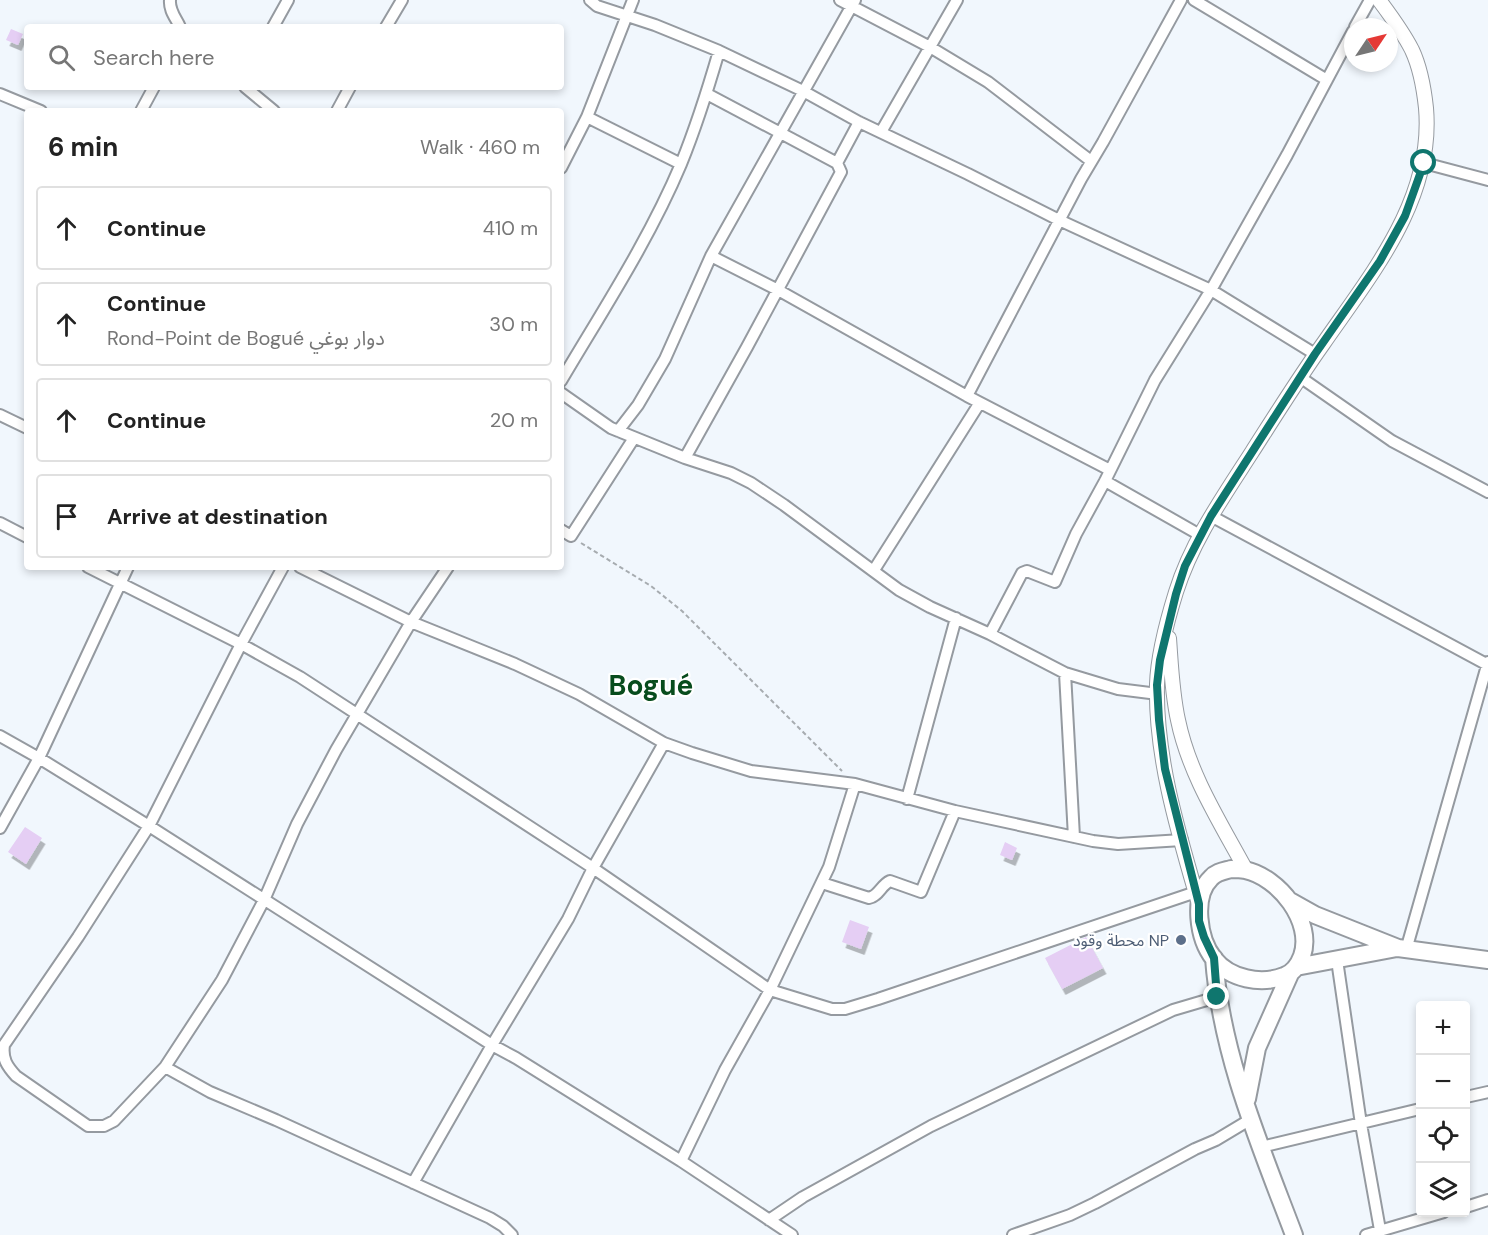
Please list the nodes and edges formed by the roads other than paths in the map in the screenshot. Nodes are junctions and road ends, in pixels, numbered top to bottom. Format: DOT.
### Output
graph roads {
  1 [pos="170,0"];
  2 [pos="288,0"];
  3 [pos="402,0"];
  4 [pos="590,0"];
  5 [pos="633,0"];
  6 [pos="840,0"];
  7 [pos="957,0"];
  8 [pos="1181,0"];
  9 [pos="1194,0"];
  10 [pos="1370,0"];
  11 [pos="1379,0"];
  12 [pos="854,3"];
  13 [pos="627,15"];
  14 [pos="1360,18"];
  15 [pos="178,24"];
  16 [pos="275,24"];
  17 [pos="388,24"];
  18 [pos="930,47"];
  19 [pos="1344,48"];
  20 [pos="719,51"];
  21 [pos="1327,80"];
  22 [pos="152,90"];
  23 [pos="249,90"];
  24 [pos="348,90"];
  25 [pos="803,92"];
  26 [pos="0,94"];
  27 [pos="707,94"];
  28 [pos="34,108"];
  29 [pos="143,108"];
  30 [pos="270,108"];
  31 [pos="339,108"];
  32 [pos="586,117"];
  33 [pos="859,122"];
  34 [pos="780,131"];
  35 [pos="881,132"];
  36 [pos="564,162"];
  37 [pos="1091,162"];
  38 [pos="837,163"];
  39 [pos="1424,163"];
  40 [pos="681,164"];
  41 [pos="1488,180"];
  42 [pos="1059,220"];
  43 [pos="711,256"];
  44 [pos="778,290"];
  45 [pos="1211,290"];
  46 [pos="1315,354"];
  47 [pos="564,376"];
  48 [pos="1300,377"];
  49 [pos="564,395"];
  50 [pos="967,396"];
  51 [pos="980,404"];
  52 [pos="0,415"];
  53 [pos="24,427"];
  54 [pos="618,431"];
  55 [pos="634,438"];
  56 [pos="685,458"];
  57 [pos="1110,470"];
  58 [pos="1105,481"];
  59 [pos="1488,492"];
  60 [pos="1211,516"];
  61 [pos="0,523"];
  62 [pos="564,532"];
  63 [pos="24,535"];
  64 [pos="1200,535"];
  65 [pos="94,570"];
  66 [pos="126,570"];
  67 [pos="281,570"];
  68 [pos="306,570"];
  69 [pos="446,570"];
  70 [pos="874,570"];
  71 [pos="119,583"];
  72 [pos="956,618"];
  73 [pos="411,622"];
  74 [pos="1168,627"];
  75 [pos="990,634"];
  76 [pos="241,644"];
  77 [pos="1488,664"];
  78 [pos="1065,673"];
  79 [pos="1158,694"];
  80 [pos="358,714"];
  81 [pos="0,736"];
  82 [pos="664,743"];
  83 [pos="39,758"];
  84 [pos="855,784"];
  85 [pos="907,799"];
  86 [pos="955,811"];
  87 [pos="149,826"];
  88 [pos="0,828"];
  89 [pos="1074,837"];
  90 [pos="1182,840"];
  91 [pos="593,868"];
  92 [pos="1246,870"];
  93 [pos="822,884"];
  94 [pos="1197,898"];
  95 [pos="264,900"];
  96 [pos="1290,901"];
  97 [pos="1402,949"];
  98 [pos="1214,958"];
  99 [pos="1337,960"];
  100 [pos="1488,960"];
  101 [pos="1293,970"];
  102 [pos="770,990"];
  103 [pos="1217,997"];
  104 [pos="492,1045"];
  105 [pos="165,1067"];
  106 [pos="1488,1092"];
  107 [pos="1470,1096"];
  108 [pos="1416,1110"];
  109 [pos="1249,1111"];
  110 [pos="1361,1124"];
  111 [pos="1261,1148"];
  112 [pos="681,1161"];
  113 [pos="413,1183"];
  114 [pos="1488,1200"];
  115 [pos="1470,1206"];
  116 [pos="1426,1217"];
  117 [pos="769,1220"];
  118 [pos="1380,1230"];
  119 [pos="512,1235"];
  120 [pos="792,1235"];
  121 [pos="1013,1235"];
  122 [pos="1294,1235"];
  123 [pos="1366,1235"];
  1 -- 15 [label="street"];
  2 -- 16 [label="street"];
  3 -- 17 [label="street"];
  4 -- 13 [label="street"];
  5 -- 13 [label="street"];
  6 -- 12 [label="street"];
  7 -- 18 [label="street"];
  8 -- 37 [label="street"];
  9 -- 21 [label="street"];
  10 -- 14 [label="street"];
  11 -- 39 [label="street"];
  12 -- 18 [label="street"];
  12 -- 25 [label="street"];
  13 -- 20 [label="street"];
  13 -- 32 [label="street"];
  18 -- 35 [label="street"];
  18 -- 37 [label="street"];
  19 -- 21 [label="street"];
  20 -- 25 [label="street"];
  20 -- 27 [label="street"];
  21 -- 45 [label="street"];
  22 -- 29 [label="street"];
  23 -- 30 [label="street"];
  24 -- 31 [label="street"];
  25 -- 33 [label="street"];
  25 -- 34 [label="street"];
  26 -- 28 [label="street"];
  27 -- 34 [label="street"];
  27 -- 40 [label="street"];
  32 -- 36 [label="street"];
  32 -- 40 [label="street"];
  33 -- 35 [label="street"];
  33 -- 38 [label="street"];
  34 -- 38 [label="street"];
  34 -- 43 [label="street"];
  35 -- 42 [label="street"];
  37 -- 42 [label="street"];
  38 -- 44 [label="street"];
  39 -- 41 [label="street"];
  39 -- 46 [label="street"];
  40 -- 47 [label="street"];
  42 -- 45 [label="street"];
  42 -- 50 [label="street"];
  43 -- 44 [label="street"];
  43 -- 54 [label="street"];
  44 -- 50 [label="street"];
  44 -- 56 [label="street"];
  45 -- 46 [label="street"];
  45 -- 57 [label="street"];
  46 -- 48 [label="street"];
  48 -- 59 [label="street"];
  48 -- 60 [label="street"];
  49 -- 54 [label="street"];
  50 -- 51 [label="street"];
  51 -- 57 [label="street"];
  51 -- 70 [label="street"];
  52 -- 53 [label="street"];
  54 -- 55 [label="street"];
  55 -- 56 [label="street"];
  55 -- 62 [label="street"];
  56 -- 70 [label="street"];
  57 -- 58 [label="street"];
  58 -- 64 [label="street"];
  58 -- 75 [label="street"];
  60 -- 64 [label="street"];
  60 -- 77 [label="street"];
  61 -- 63 [label="street"];
  64 -- 74 [label="street"];
  65 -- 71 [label="street"];
  66 -- 71 [label="street"];
  67 -- 76 [label="street"];
  68 -- 73 [label="street"];
  69 -- 73 [label="street"];
  70 -- 72 [label="street"];
  71 -- 76 [label="street"];
  71 -- 83 [label="street"];
  72 -- 75 [label="street"];
  72 -- 85 [label="street"];
  73 -- 80 [label="street"];
  73 -- 82 [label="street"];
  74 -- 79 [label="street"];
  74 -- 92 [label="street"];
  75 -- 78 [label="street"];
  76 -- 80 [label="street"];
  76 -- 87 [label="street"];
  77 -- 97 [label="street"];
  78 -- 79 [label="street"];
  78 -- 89 [label="street"];
  79 -- 90 [label="street"];
  80 -- 91 [label="street"];
  80 -- 95 [label="street"];
  81 -- 83 [label="street"];
  82 -- 84 [label="street"];
  82 -- 91 [label="street"];
  83 -- 87 [label="street"];
  83 -- 88 [label="street"];
  84 -- 85 [label="street"];
  84 -- 93 [label="street"];
  85 -- 86 [label="street"];
  86 -- 89 [label="street"];
  86 -- 93 [label="street"];
  87 -- 95 [label="street"];
  87 -- 105 [label="street"];
  89 -- 90 [label="street"];
  90 -- 94 [label="street"];
  91 -- 102 [label="street"];
  91 -- 104 [label="street"];
  92 -- 94 [label="main road"];
  92 -- 96 [label="main road"];
  93 -- 102 [label="street"];
  94 -- 98 [label="main road"];
  94 -- 102 [label="street"];
  95 -- 104 [label="street"];
  95 -- 105 [label="street"];
  96 -- 97 [label="main road"];
  96 -- 101 [label="main road"];
  97 -- 99 [label="main road"];
  97 -- 100 [label="main road"];
  98 -- 101 [label="main road"];
  98 -- 103 [label="main road"];
  99 -- 101 [label="main road"];
  99 -- 110 [label="street"];
  101 -- 109 [label="main road"];
  102 -- 112 [label="street"];
  103 -- 109 [label="main road"];
  103 -- 117 [label="street"];
  104 -- 112 [label="street"];
  104 -- 113 [label="street"];
  105 -- 113 [label="street"];
  106 -- 107 [label="street"];
  108 -- 110 [label="street"];
  109 -- 111 [label="main road"];
  109 -- 121 [label="street"];
  110 -- 111 [label="street"];
  110 -- 118 [label="street"];
  111 -- 122 [label="main road"];
  112 -- 117 [label="street"];
  113 -- 119 [label="street"];
  114 -- 115 [label="street"];
  116 -- 118 [label="street"];
  117 -- 120 [label="street"];
  118 -- 123 [label="street"];
}
